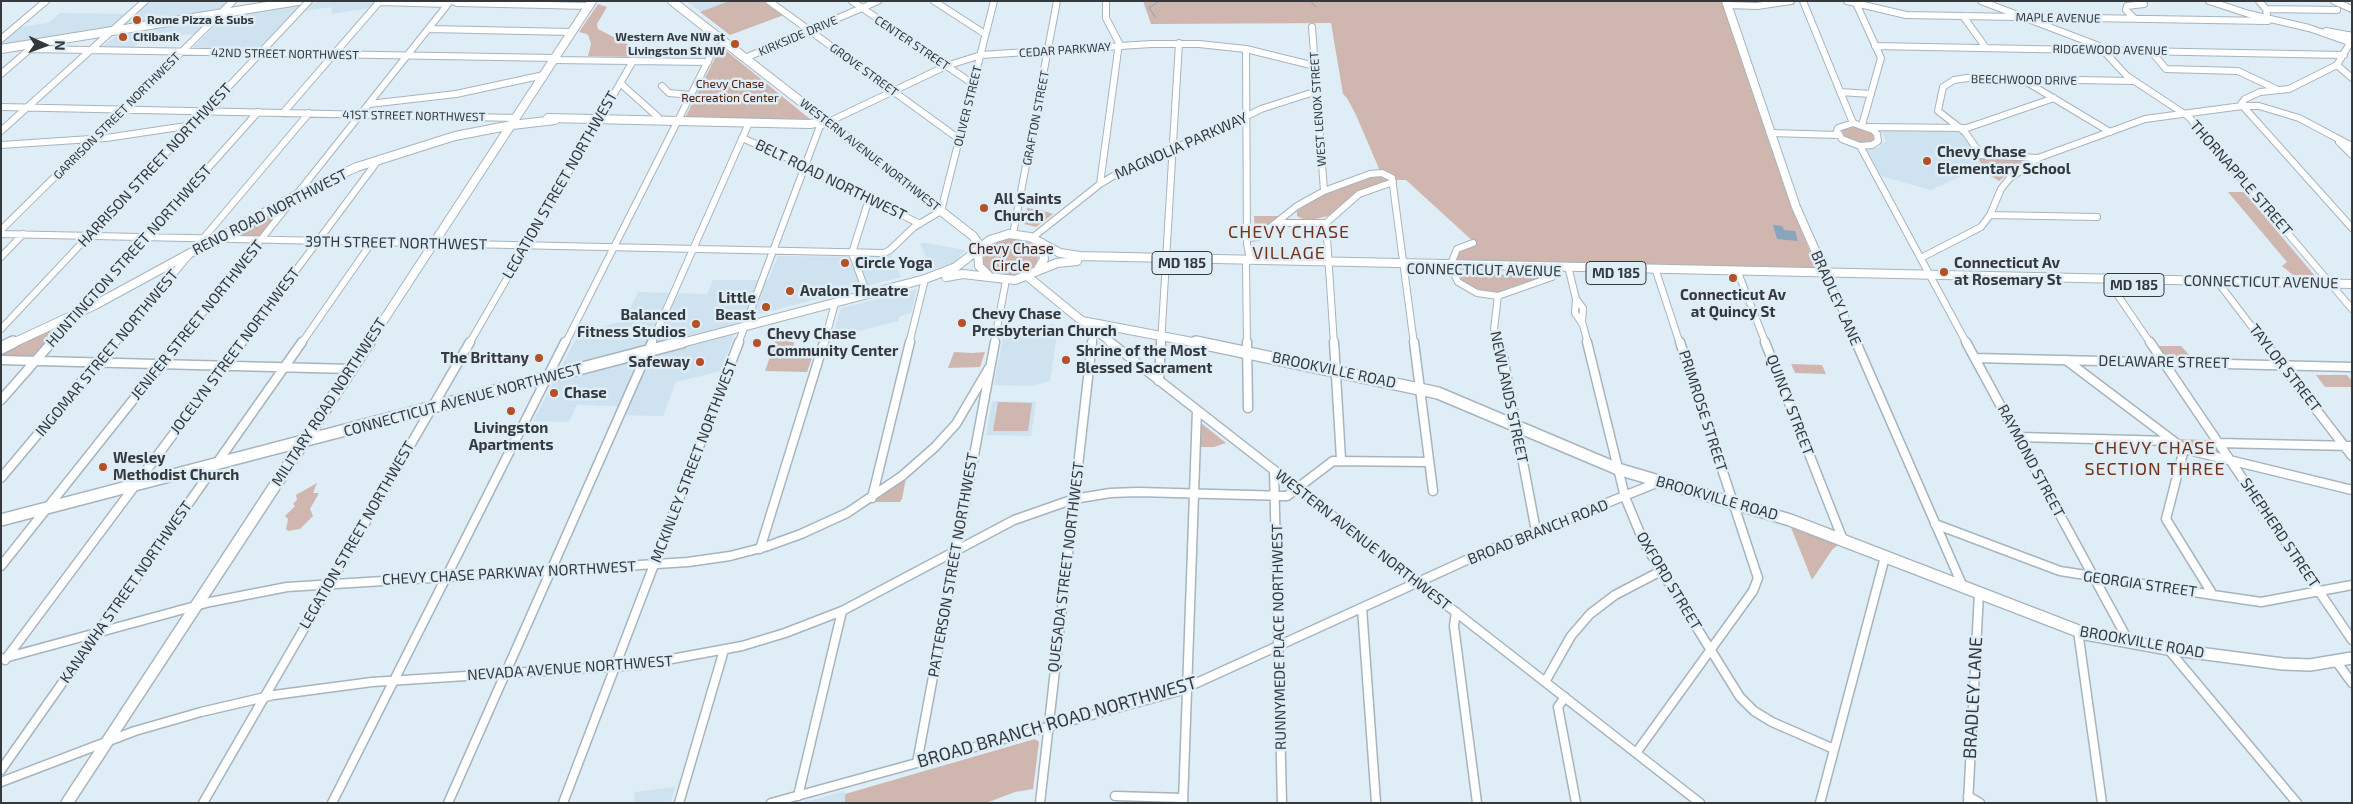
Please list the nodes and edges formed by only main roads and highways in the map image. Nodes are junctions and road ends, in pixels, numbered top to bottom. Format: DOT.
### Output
graph roads {
  1 [pos="298,1"];
  2 [pos="672,1"];
  3 [pos="1727,3"];
  4 [pos="590,4"];
  5 [pos="1,49"];
  6 [pos="827,121"];
  7 [pos="517,122"];
  8 [pos="973,236"];
  9 [pos="994,238"];
  10 [pos="1042,243"];
  11 [pos="979,249"];
  12 [pos="1167,260"];
  13 [pos="1452,266"];
  14 [pos="1569,269"];
  15 [pos="1037,272"];
  16 [pos="1827,275"];
  17 [pos="1027,276"];
  18 [pos="990,277"];
  19 [pos="925,279"];
  20 [pos="2352,284"];
  21 [pos="2333,286"];
  22 [pos="2352,290"];
  23 [pos="1082,321"];
  24 [pos="1,348"];
  25 [pos="303,442"];
  26 [pos="1,520"];
  27 [pos="2352,658"];
  28 [pos="67,803"];
  1 -- 5 [label="main road"];
  2 -- 6 [label="main road, WESTERN AVENUE NORTHWEST"];
  3 -- 16 [label="main road, BRADLEY LANE"];
  4 -- 7 [label="main road, MILITARY ROAD NORTHWEST"];
  6 -- 7 [label="main road, RENO ROAD NORTHWEST"];
  6 -- 8 [label="main road, WESTERN AVENUE NORTHWEST"];
  7 -- 24 [label="main road, RENO ROAD NORTHWEST"];
  7 -- 25 [label="main road, MILITARY ROAD NORTHWEST"];
  8 -- 9 [label="main road"];
  8 -- 11 [label="main road, WESTERN AVENUE NORTHWEST"];
  9 -- 10 [label="main road"];
  9 -- 11 [label="main road"];
  10 -- 12 [label="main road, CONNECTICUT AVENUE / MD 185"];
  10 -- 15 [label="main road"];
  11 -- 18 [label="main road"];
  11 -- 19 [label="main road, CONNECTICUT AVENUE NORTHWEST"];
  12 -- 13 [label="main road, CONNECTICUT AVENUE / MD 185"];
  12 -- 15 [label="main road, CONNECTICUT AVENUE / MD 185"];
  13 -- 14 [label="main road, CONNECTICUT AVENUE / MD 185"];
  13 -- 14 [label="main road, CONNECTICUT AVENUE / MD 185"];
  14 -- 16 [label="main road, CONNECTICUT AVENUE / MD 185"];
  15 -- 17 [label="main road"];
  16 -- 21 [label="main road, CONNECTICUT AVENUE / MD 185"];
  17 -- 18 [label="main road"];
  17 -- 23 [label="main road, WESTERN AVENUE NORTHWEST"];
  18 -- 19 [label="main road, CONNECTICUT AVENUE NORTHWEST"];
  19 -- 25 [label="main road, CONNECTICUT AVENUE NORTHWEST"];
  20 -- 21 [label="main road, CONNECTICUT AVENUE / MD 185"];
  21 -- 22 [label="main road, CONNECTICUT AVENUE / MD 185"];
  23 -- 27 [label="main road, BROOKVILLE ROAD"];
  25 -- 26 [label="main road, CONNECTICUT AVENUE NORTHWEST"];
  25 -- 28 [label="main road, MILITARY ROAD NORTHWEST"];
}
